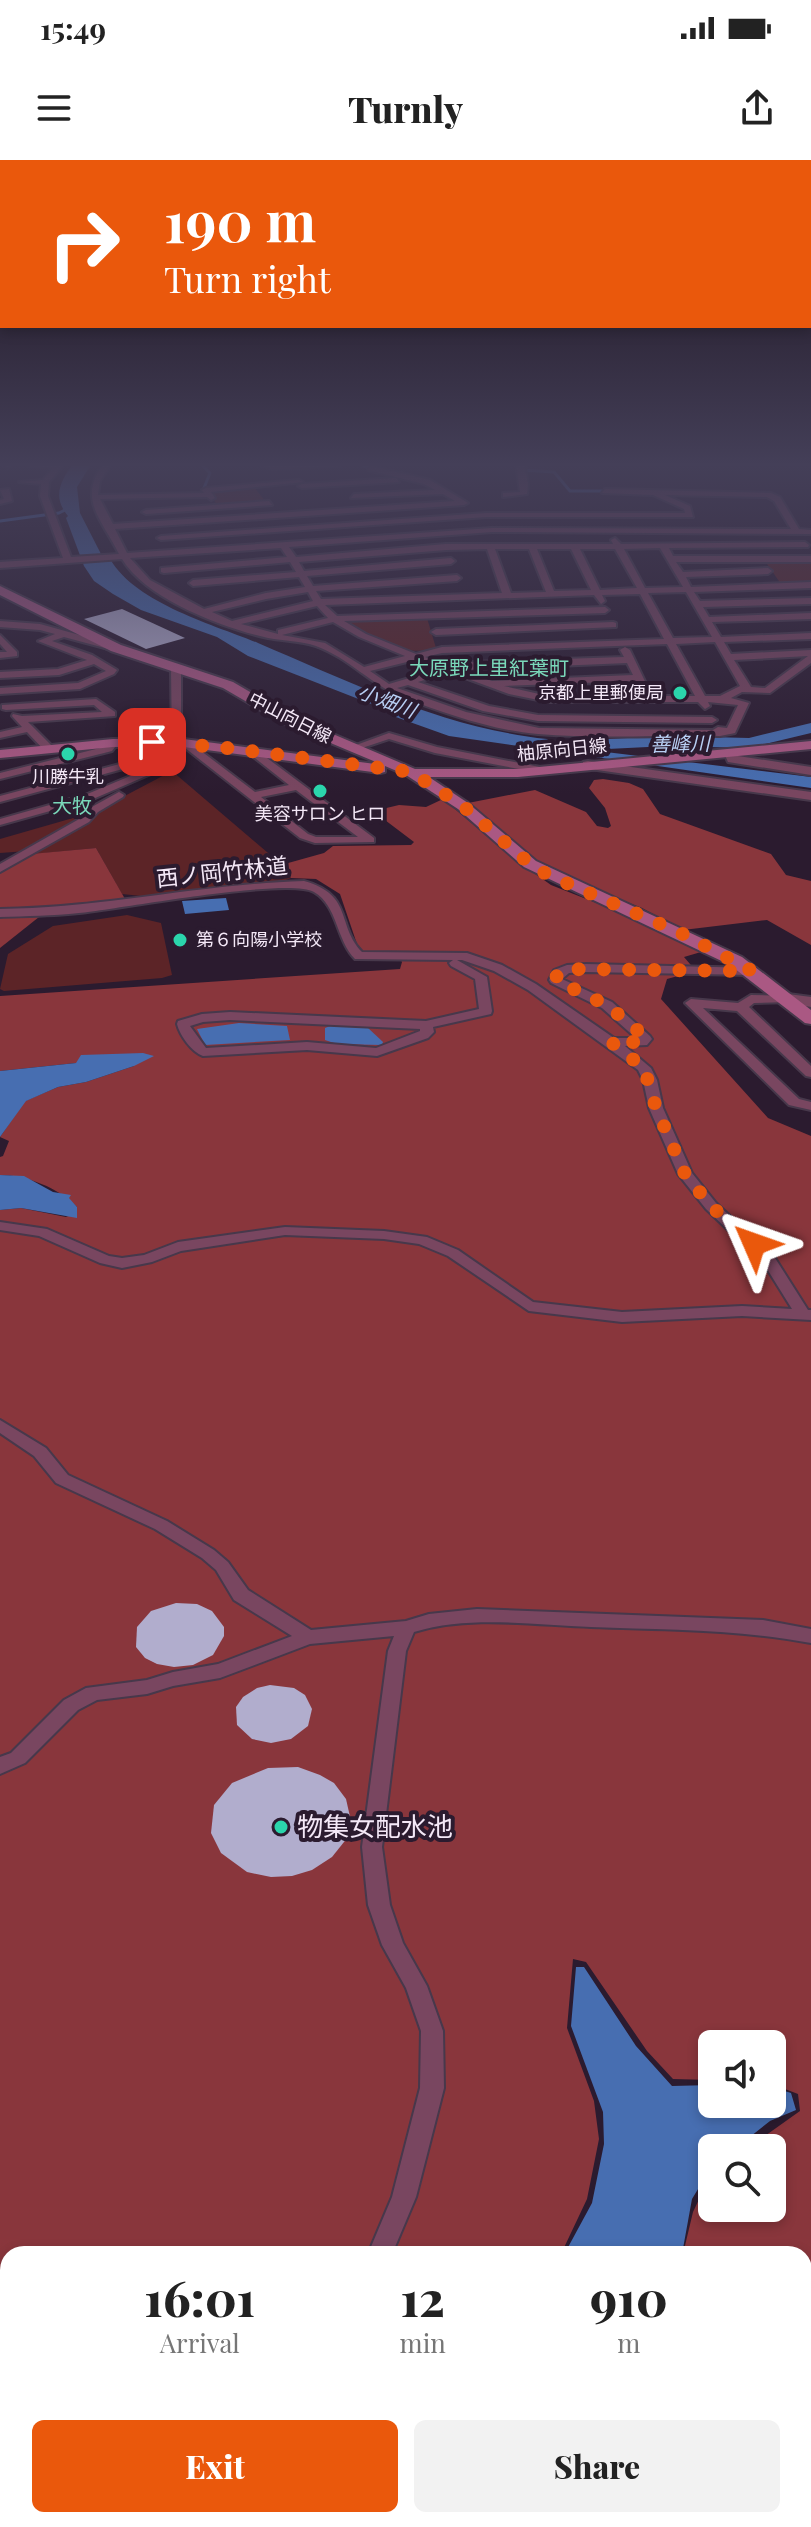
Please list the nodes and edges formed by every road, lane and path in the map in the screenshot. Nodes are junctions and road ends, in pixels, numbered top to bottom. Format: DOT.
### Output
graph roads {
  1 [pos="138,573"];
  2 [pos="172,573"];
  3 [pos="298,573"];
  4 [pos="303,573"];
  5 [pos="455,573"];
  6 [pos="499,573"];
  7 [pos="543,573"];
  8 [pos="588,573"];
  9 [pos="633,573"];
  10 [pos="714,573"];
  11 [pos="770,573"];
  12 [pos="680,575"];
  13 [pos="457,578"];
  14 [pos="193,583"];
  15 [pos="808,585"];
  16 [pos="778,586"];
  17 [pos="311,587"];
  18 [pos="688,589"];
  19 [pos="0,590"];
  20 [pos="210,590"];
  21 [pos="642,591"];
  22 [pos="597,592"];
  23 [pos="551,594"];
  24 [pos="507,595"];
  25 [pos="223,596"];
  26 [pos="464,597"];
  27 [pos="425,598"];
  28 [pos="811,598"];
  29 [pos="236,601"];
  30 [pos="320,602"];
  31 [pos="697,604"];
  32 [pos="605,610"];
  33 [pos="204,612"];
  34 [pos="431,615"];
  35 [pos="811,616"];
  36 [pos="335,619"];
  37 [pos="706,620"];
  38 [pos="0,622"];
  39 [pos="234,623"];
  40 [pos="613,625"];
  41 [pos="436,632"];
  42 [pos="63,634"];
  43 [pos="266,635"];
  44 [pos="811,636"];
  45 [pos="0,638"];
  46 [pos="718,640"];
  47 [pos="670,641"];
  48 [pos="622,643"];
  49 [pos="116,648"];
  50 [pos="442,650"];
  51 [pos="0,655"];
  52 [pos="414,655"];
  53 [pos="811,656"];
  54 [pos="728,657"];
  55 [pos="95,660"];
  56 [pos="630,660"];
  57 [pos="176,669"];
  58 [pos="449,669"];
  59 [pos="362,670"];
  60 [pos="59,672"];
  61 [pos="0,675"];
  62 [pos="639,678"];
  63 [pos="407,681"];
  64 [pos="488,683"];
  65 [pos="80,686"];
  66 [pos="388,688"];
  67 [pos="747,689"];
  68 [pos="0,691"];
  69 [pos="766,691"];
  70 [pos="548,699"];
  71 [pos="649,699"];
  72 [pos="701,699"];
  73 [pos="722,699"];
  74 [pos="773,703"];
  75 [pos="2,705"];
  76 [pos="19,718"];
  77 [pos="538,718"];
  78 [pos="0,720"];
  79 [pos="31,728"];
  80 [pos="717,729"];
  81 [pos="0,735"];
  82 [pos="121,742"];
  83 [pos="180,743"];
  84 [pos="811,745"];
  85 [pos="353,748"];
  86 [pos="49,749"];
  87 [pos="435,750"];
  88 [pos="251,751"];
  89 [pos="730,753"];
  90 [pos="0,754"];
  91 [pos="149,759"];
  92 [pos="588,765"];
  93 [pos="416,767"];
  94 [pos="545,771"];
  95 [pos="811,771"];
  96 [pos="1,775"];
  97 [pos="145,782"];
  98 [pos="297,786"];
  99 [pos="26,792"];
  100 [pos="253,796"];
  101 [pos="811,796"];
  102 [pos="89,797"];
  103 [pos="0,799"];
  104 [pos="48,809"];
  105 [pos="70,817"];
  106 [pos="0,822"];
  107 [pos="0,856"];
  108 [pos="23,856"];
  109 [pos="0,869"];
  110 [pos="0,913"];
  111 [pos="431,955"];
  112 [pos="752,971"];
  113 [pos="788,999"];
  114 [pos="811,1000"];
  115 [pos="741,1007"];
  116 [pos="811,1019"];
  117 [pos="309,1020"];
  118 [pos="426,1025"];
  119 [pos="611,1042"];
  120 [pos="307,1046"];
  121 [pos="811,1073"];
  122 [pos="811,1106"];
  123 [pos="0,1226"];
  124 [pos="807,1314"];
  125 [pos="0,1425"];
  126 [pos="406,1628"];
  127 [pos="811,1636"];
  128 [pos="308,1637"];
  129 [pos="0,1766"];
  130 [pos="383,2246"];
  1 -- 33 [label="street"];
  2 -- 14 [label="street"];
  3 -- 14 [label="street"];
  4 -- 17 [label="street"];
  5 -- 13 [label="street"];
  6 -- 24 [label="street"];
  7 -- 23 [label="street"];
  8 -- 22 [label="street"];
  9 -- 21 [label="street"];
  10 -- 12 [label="street"];
  11 -- 16 [label="street"];
  12 -- 18 [label="street"];
  13 -- 17 [label="street"];
  13 -- 26 [label="street"];
  14 -- 20 [label="street"];
  15 -- 16 [label="street"];
  15 -- 28 [label="street"];
  16 -- 18 [label="street"];
  17 -- 29 [label="street"];
  17 -- 30 [label="street"];
  18 -- 21 [label="street"];
  18 -- 31 [label="street"];
  19 -- 49 [label="main road, 中山向日線"];
  21 -- 22 [label="street"];
  21 -- 47 [label="street"];
  22 -- 23 [label="street"];
  22 -- 32 [label="street"];
  23 -- 24 [label="street"];
  24 -- 26 [label="street"];
  25 -- 29 [label="street"];
  26 -- 27 [label="street"];
  27 -- 30 [label="street"];
  27 -- 34 [label="street"];
  28 -- 31 [label="street"];
  29 -- 33 [label="street"];
  30 -- 36 [label="street"];
  30 -- 39 [label="street"];
  31 -- 37 [label="street"];
  32 -- 34 [label="street"];
  32 -- 40 [label="street"];
  33 -- 39 [label="street"];
  34 -- 36 [label="street"];
  34 -- 41 [label="street"];
  35 -- 37 [label="street"];
  36 -- 43 [label="street"];
  36 -- 52 [label="street"];
  37 -- 46 [label="street"];
  38 -- 42 [label="street"];
  39 -- 43 [label="street"];
  40 -- 41 [label="street"];
  40 -- 48 [label="street"];
  41 -- 50 [label="street"];
  42 -- 49 [label="street"];
  42 -- 55 [label="street"];
  43 -- 59 [label="street"];
  44 -- 46 [label="street"];
  45 -- 51 [label="street"];
  46 -- 47 [label="street"];
  46 -- 54 [label="street"];
  47 -- 48 [label="street"];
  47 -- 72 [label="street"];
  48 -- 50 [label="street"];
  48 -- 56 [label="street"];
  49 -- 57 [label="main road, 中山向日線"];
  50 -- 52 [label="street"];
  52 -- 58 [label="street"];
  52 -- 59 [label="street"];
  53 -- 54 [label="street"];
  53 -- 69 [label="street"];
  54 -- 67 [label="street"];
  55 -- 60 [label="street"];
  55 -- 65 [label="street"];
  56 -- 58 [label="street"];
  56 -- 62 [label="street"];
  57 -- 83 [label="street"];
  57 -- 85 [label="main road, 中山向日線"];
  58 -- 63 [label="street"];
  58 -- 64 [label="street"];
  59 -- 66 [label="street"];
  60 -- 61 [label="street"];
  60 -- 65 [label="street"];
  62 -- 64 [label="street"];
  62 -- 71 [label="street"];
  63 -- 66 [label="street"];
  63 -- 77 [label="street"];
  64 -- 70 [label="street"];
  65 -- 68 [label="street"];
  66 -- 80 [label="street"];
  67 -- 69 [label="street"];
  67 -- 73 [label="street"];
  69 -- 74 [label="street"];
  70 -- 71 [label="street"];
  70 -- 77 [label="street"];
  71 -- 72 [label="street"];
  72 -- 73 [label="street"];
  72 -- 80 [label="street"];
  73 -- 80 [label="street"];
  75 -- 76 [label="street"];
  75 -- 76 [label="street"];
  76 -- 78 [label="street"];
  76 -- 79 [label="street"];
  77 -- 80 [label="street"];
  79 -- 81 [label="street"];
  79 -- 86 [label="street"];
  80 -- 89 [label="street"];
  82 -- 83 [label="main road, 柚原向日線"];
  82 -- 86 [label="main road, 柚原向日線"];
  82 -- 91 [label="street"];
  82 -- 96 [label="street"];
  83 -- 88 [label="main road, 柚原向日線"];
  83 -- 100 [label="street"];
  84 -- 89 [label="main road, 柚原向日線"];
  85 -- 87 [label="street"];
  85 -- 93 [label="main road, 中山向日線"];
  86 -- 90 [label="main road, 柚原向日線"];
  87 -- 93 [label="street"];
  87 -- 94 [label="street"];
  88 -- 93 [label="main road, 柚原向日線"];
  88 -- 98 [label="street"];
  89 -- 92 [label="main road, 柚原向日線"];
  89 -- 95 [label="street"];
  91 -- 99 [label="street"];
  91 -- 102 [label="street"];
  92 -- 94 [label="main road, 柚原向日線"];
  92 -- 101 [label="street"];
  93 -- 94 [label="main road, 柚原向日線"];
  93 -- 112 [label="main road, 中山向日線"];
  96 -- 99 [label="street"];
  97 -- 108 [label="street"];
  98 -- 100 [label="street"];
  98 -- 100 [label="street"];
  99 -- 103 [label="street"];
  99 -- 104 [label="street"];
  102 -- 104 [label="street"];
  102 -- 105 [label="street"];
  104 -- 106 [label="street"];
  107 -- 108 [label="street"];
  108 -- 109 [label="street"];
  110 -- 111 [label="street, 西ノ岡竹林道"];
  111 -- 118 [label="street"];
  111 -- 119 [label="street, 西ノ岡竹林道"];
  112 -- 113 [label="main road, 中山向日線"];
  112 -- 119 [label="street"];
  113 -- 114 [label="street"];
  113 -- 115 [label="street"];
  113 -- 116 [label="main road, 中山向日線"];
  115 -- 121 [label="street"];
  115 -- 122 [label="street"];
  117 -- 118 [label="street"];
  117 -- 120 [label="street"];
  117 -- 120 [label="street"];
  118 -- 120 [label="street"];
  119 -- 124 [label="street, 西ノ岡竹林道"];
  123 -- 124 [label="street"];
  125 -- 128 [label="street"];
  126 -- 127 [label="street"];
  126 -- 128 [label="street"];
  126 -- 130 [label="street"];
  128 -- 129 [label="street"];
}
